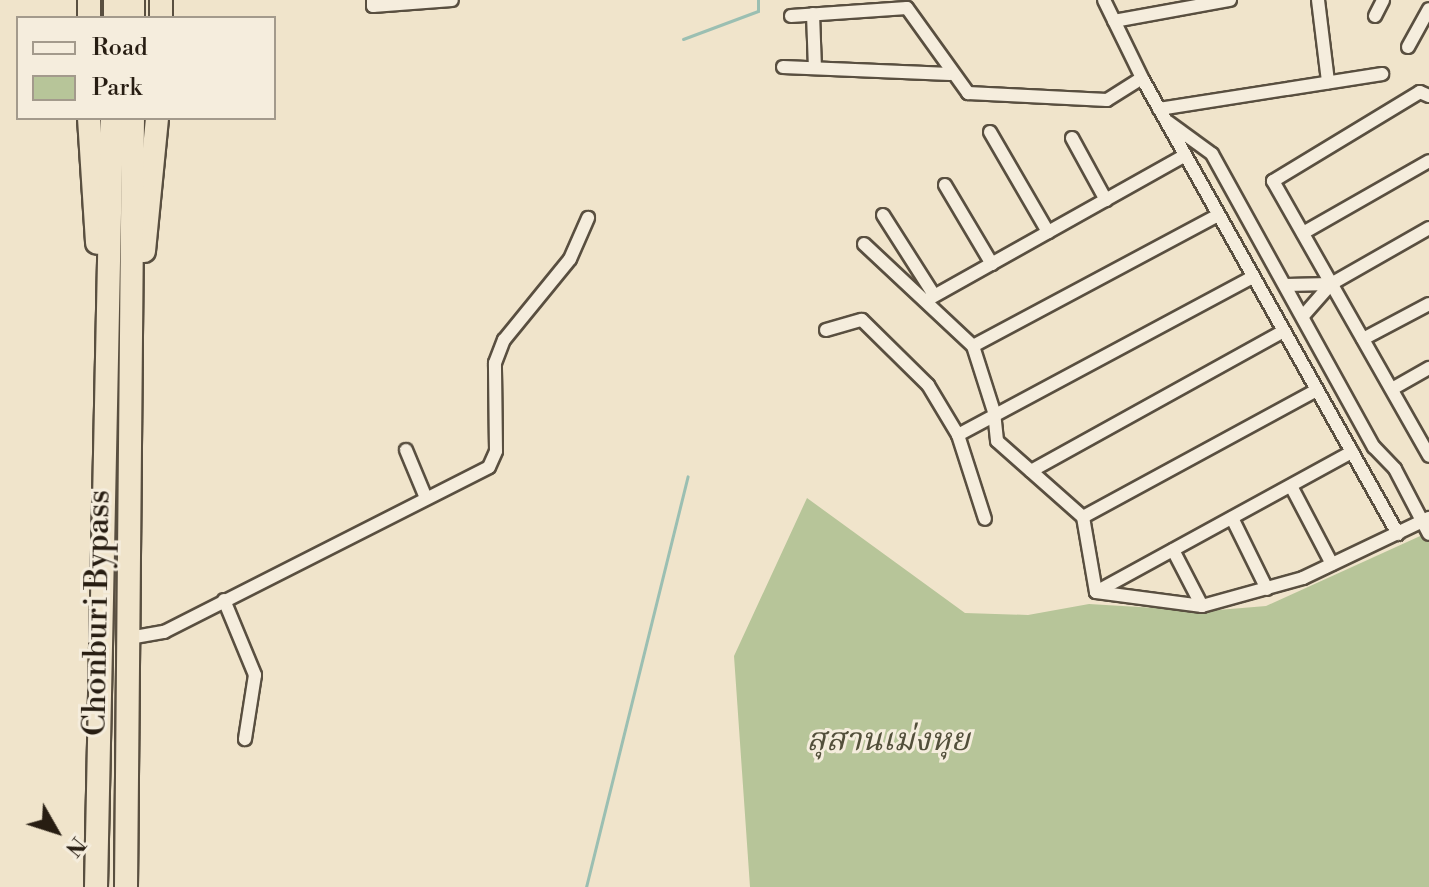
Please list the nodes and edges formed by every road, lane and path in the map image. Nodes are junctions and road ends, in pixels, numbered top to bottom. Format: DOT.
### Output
graph roads {
  1 [pos="373,0"];
  2 [pos="452,0"];
  3 [pos="1104,0"];
  4 [pos="1230,0"];
  5 [pos="1318,0"];
  6 [pos="1383,0"];
  7 [pos="1429,9"];
  8 [pos="813,14"];
  9 [pos="791,16"];
  10 [pos="1375,16"];
  11 [pos="1114,21"];
  12 [pos="1408,47"];
  13 [pos="783,67"];
  14 [pos="815,68"];
  15 [pos="950,74"];
  16 [pos="1382,74"];
  17 [pos="1142,78"];
  18 [pos="1328,82"];
  19 [pos="1429,96"];
  20 [pos="1162,115"];
  21 [pos="89,120"];
  22 [pos="112,120"];
  23 [pos="133,120"];
  24 [pos="157,120"];
  25 [pos="990,132"];
  26 [pos="1072,138"];
  27 [pos="1185,155"];
  28 [pos="1429,161"];
  29 [pos="945,185"];
  30 [pos="1106,200"];
  31 [pos="883,215"];
  32 [pos="1218,215"];
  33 [pos="588,218"];
  34 [pos="1429,228"];
  35 [pos="1048,232"];
  36 [pos="1303,233"];
  37 [pos="864,244"];
  38 [pos="992,264"];
  39 [pos="1253,277"];
  40 [pos="1331,284"];
  41 [pos="1286,285"];
  42 [pos="931,298"];
  43 [pos="1429,304"];
  44 [pos="1303,316"];
  45 [pos="826,330"];
  46 [pos="1284,331"];
  47 [pos="133,339"];
  48 [pos="1363,339"];
  49 [pos="105,344"];
  50 [pos="973,346"];
  51 [pos="1429,368"];
  52 [pos="1392,389"];
  53 [pos="1317,390"];
  54 [pos="994,412"];
  55 [pos="958,435"];
  56 [pos="1427,448"];
  57 [pos="406,450"];
  58 [pos="1352,452"];
  59 [pos="1031,471"];
  60 [pos="1291,486"];
  61 [pos="426,498"];
  62 [pos="1083,517"];
  63 [pos="1232,518"];
  64 [pos="985,519"];
  65 [pos="1427,519"];
  66 [pos="1398,534"];
  67 [pos="1429,534"];
  68 [pos="1173,550"];
  69 [pos="1332,564"];
  70 [pos="1267,589"];
  71 [pos="1096,592"];
  72 [pos="224,600"];
  73 [pos="1202,606"];
  74 [pos="129,638"];
  75 [pos="245,739"];
  76 [pos="96,887"];
  77 [pos="126,887"];
  1 -- 2 [label="street"];
  3 -- 11 [label="street"];
  4 -- 11 [label="street"];
  5 -- 18 [label="street"];
  6 -- 10 [label="street"];
  7 -- 12 [label="street"];
  8 -- 9 [label="street"];
  8 -- 14 [label="street"];
  8 -- 15 [label="street"];
  11 -- 17 [label="street"];
  13 -- 14 [label="street"];
  14 -- 15 [label="street"];
  15 -- 17 [label="street"];
  16 -- 18 [label="street"];
  17 -- 20 [label="street"];
  18 -- 20 [label="street"];
  19 -- 36 [label="street"];
  20 -- 27 [label="street"];
  20 -- 41 [label="street"];
  21 -- 49 [label="highway, Chonburi Bypass"];
  22 -- 49 [label="highway, Chonburi Bypass"];
  23 -- 47 [label="highway, Chonburi Bypass"];
  24 -- 47 [label="highway, Chonburi Bypass"];
  25 -- 35 [label="street"];
  26 -- 30 [label="street"];
  27 -- 30 [label="street"];
  27 -- 32 [label="street"];
  28 -- 36 [label="street"];
  29 -- 38 [label="street"];
  30 -- 35 [label="street"];
  31 -- 42 [label="street"];
  32 -- 39 [label="street"];
  32 -- 50 [label="street"];
  33 -- 61 [label="street"];
  34 -- 40 [label="street"];
  35 -- 38 [label="street"];
  36 -- 40 [label="street"];
  37 -- 42 [label="street"];
  38 -- 42 [label="street"];
  39 -- 46 [label="street"];
  39 -- 54 [label="street"];
  40 -- 41 [label="street"];
  40 -- 44 [label="street"];
  40 -- 48 [label="street"];
  41 -- 44 [label="street"];
  42 -- 50 [label="street"];
  43 -- 48 [label="street"];
  44 -- 65 [label="street"];
  45 -- 55 [label="street"];
  46 -- 53 [label="street"];
  46 -- 59 [label="street"];
  47 -- 74 [label="highway, Chonburi Bypass"];
  48 -- 52 [label="street"];
  49 -- 76 [label="highway, Chonburi Bypass"];
  50 -- 54 [label="street"];
  51 -- 52 [label="street"];
  52 -- 56 [label="street"];
  53 -- 58 [label="street"];
  53 -- 62 [label="street"];
  54 -- 55 [label="street"];
  54 -- 59 [label="street"];
  55 -- 64 [label="street"];
  57 -- 61 [label="street"];
  58 -- 60 [label="street"];
  58 -- 66 [label="street"];
  59 -- 62 [label="street"];
  60 -- 63 [label="street"];
  60 -- 69 [label="street"];
  61 -- 72 [label="street"];
  62 -- 71 [label="street"];
  63 -- 68 [label="street"];
  63 -- 70 [label="street"];
  65 -- 66 [label="street"];
  65 -- 67 [label="street"];
  66 -- 69 [label="street"];
  68 -- 71 [label="street"];
  68 -- 73 [label="street"];
  69 -- 70 [label="street"];
  70 -- 73 [label="street"];
  71 -- 73 [label="street"];
  72 -- 74 [label="street"];
  72 -- 75 [label="street"];
  74 -- 77 [label="highway, Chonburi Bypass"];
}
